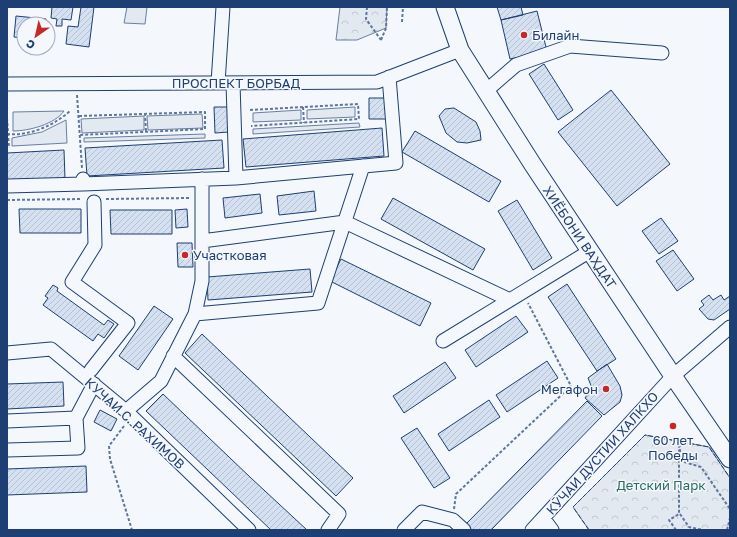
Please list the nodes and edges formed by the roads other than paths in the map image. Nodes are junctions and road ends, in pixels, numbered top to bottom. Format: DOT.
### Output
graph roads {
  1 [pos="223,7"];
  2 [pos="445,7"];
  3 [pos="460,50"];
  4 [pos="662,52"];
  5 [pos="389,77"];
  6 [pos="233,82"];
  7 [pos="218,83"];
  8 [pos="7,84"];
  9 [pos="486,91"];
  10 [pos="362,166"];
  11 [pos="236,178"];
  12 [pos="202,179"];
  13 [pos="7,186"];
  14 [pos="94,202"];
  15 [pos="345,222"];
  16 [pos="202,241"];
  17 [pos="590,251"];
  18 [pos="510,300"];
  19 [pos="195,314"];
  20 [pos="730,327"];
  21 [pos="443,341"];
  22 [pos="7,353"];
  23 [pos="173,356"];
  24 [pos="91,370"];
  25 [pos="673,376"];
  26 [pos="94,384"];
  27 [pos="130,415"];
  28 [pos="76,418"];
  29 [pos="7,421"];
  30 [pos="7,450"];
  31 [pos="730,459"];
  32 [pos="544,518"];
  33 [pos="249,530"];
  34 [pos="328,530"];
  35 [pos="404,530"];
  36 [pos="464,530"];
  37 [pos="532,530"];
  38 [pos="552,530"];
  1 -- 7 [label="street"];
  2 -- 3 [label="main road, ХИЁБОНИ ВАҲДАТ"];
  3 -- 5 [label="street, ПРОСПЕКТ БОРБАД"];
  3 -- 9 [label="main road, ХИЁБОНИ ВАҲДАТ"];
  4 -- 9 [label="street"];
  5 -- 6 [label="street, ПРОСПЕКТ БОРБАД"];
  5 -- 10 [label="street"];
  6 -- 7 [label="street, ПРОСПЕКТ БОРБАД"];
  6 -- 11 [label="street"];
  7 -- 8 [label="street, ПРОСПЕКТ БОРБАД"];
  9 -- 17 [label="main road, ХИЁБОНИ ВАҲДАТ"];
  10 -- 11 [label="street"];
  10 -- 15 [label="street"];
  11 -- 12 [label="street"];
  12 -- 13 [label="street"];
  12 -- 16 [label="street"];
  14 -- 24 [label="street"];
  15 -- 16 [label="street"];
  15 -- 18 [label="street"];
  15 -- 19 [label="street"];
  16 -- 19 [label="street"];
  17 -- 18 [label="street"];
  17 -- 25 [label="main road, ХИЁБОНИ ВАҲДАТ"];
  18 -- 21 [label="street"];
  19 -- 23 [label="street"];
  20 -- 25 [label="street, КӮЧАИ ДУСТИИ ХАЛКХО"];
  22 -- 26 [label="street, КУЧАИ С. РАХИМОВ"];
  23 -- 27 [label="street"];
  23 -- 34 [label="street"];
  25 -- 31 [label="main road, ХИЁБОНИ ВАҲДАТ"];
  25 -- 32 [label="street, КӮЧАИ ДУСТИИ ХАЛКХО"];
  26 -- 27 [label="street, КУЧАИ С. РАХИМОВ"];
  26 -- 28 [label="street"];
  27 -- 33 [label="street, КУЧАИ С. РАХИМОВ"];
  28 -- 29 [label="street"];
  28 -- 30 [label="street"];
  32 -- 37 [label="street, КӮЧАИ ДУСТИИ ХАЛКХО"];
  32 -- 38 [label="street"];
  35 -- 36 [label="street"];
}
